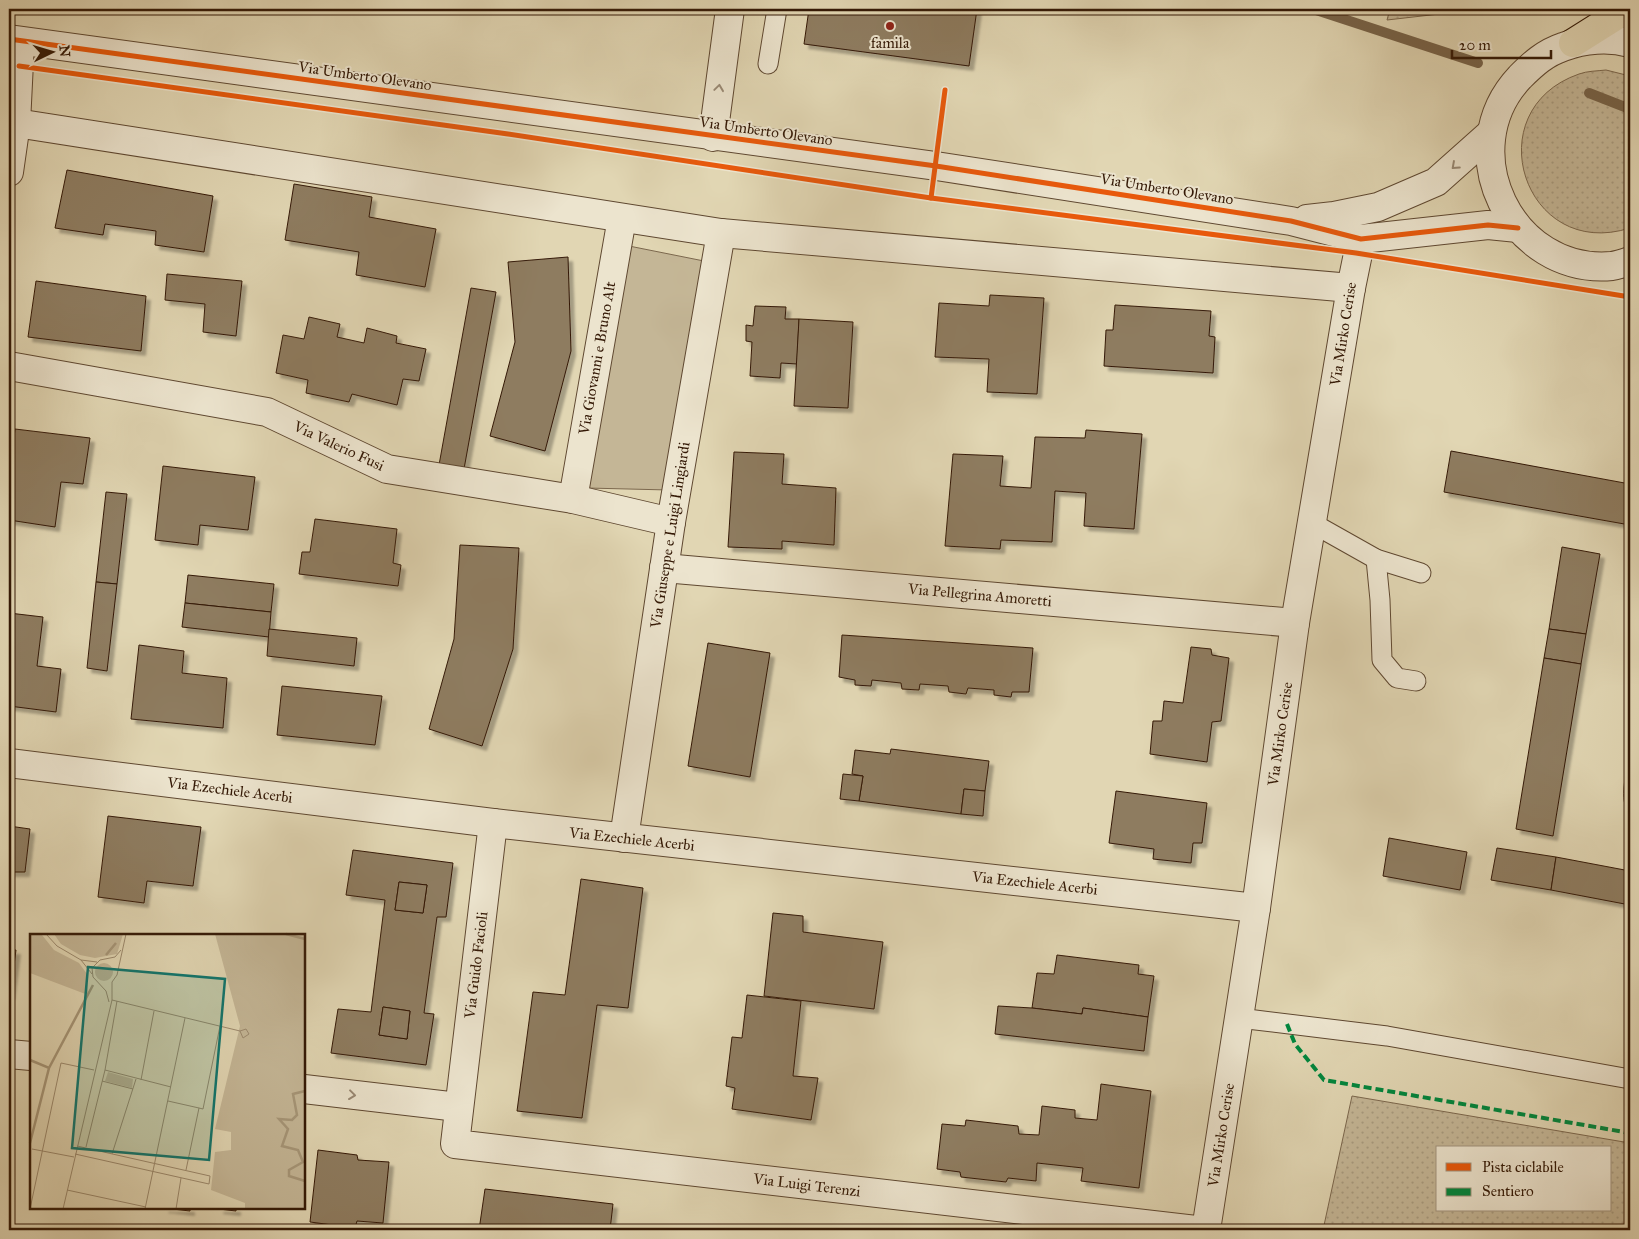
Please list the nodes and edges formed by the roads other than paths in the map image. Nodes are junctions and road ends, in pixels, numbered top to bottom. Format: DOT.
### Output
graph roads {
  1 [pos="730,9"];
  2 [pos="777,9"];
  3 [pos="1627,9"];
  4 [pos="14,40"];
  5 [pos="1573,43"];
  6 [pos="1630,43"];
  7 [pos="768,64"];
  8 [pos="16,123"];
  9 [pos="1491,133"];
  10 [pos="713,137"];
  11 [pos="9,172"];
  12 [pos="622,218"];
  13 [pos="1291,220"];
  14 [pos="1518,228"];
  15 [pos="721,233"];
  16 [pos="1361,239"];
  17 [pos="1630,262"];
  18 [pos="1351,288"];
  19 [pos="9,366"];
  20 [pos="573,499"];
  21 [pos="671,522"];
  22 [pos="1312,523"];
  23 [pos="1376,559"];
  24 [pos="664,568"];
  25 [pos="1422,573"];
  26 [pos="1296,623"];
  27 [pos="1416,681"];
  28 [pos="9,763"];
  29 [pos="493,823"];
  30 [pos="624,838"];
  31 [pos="1256,908"];
  32 [pos="1239,1018"];
  33 [pos="9,1054"];
  34 [pos="30,1056"];
  35 [pos="1630,1079"];
  36 [pos="305,1089"];
  37 [pos="458,1108"];
  38 [pos="1196,1230"];
  39 [pos="1206,1230"];
  10 -- 1 [label="street, one-way"];
  2 -- 7 [label="lane"];
  3 -- 5 [label="highway"];
  4 -- 8 [label="street"];
  4 -- 10 [label="street, Via Umberto Olevano"];
  5 -- 6 [label="street"];
  5 -- 9 [label="street"];
  8 -- 11 [label="street"];
  8 -- 12 [label="street"];
  9 -- 13 [label="street, Via Umberto Olevano, one-way"];
  9 -- 14 [label="street"];
  10 -- 13 [label="street, Via Umberto Olevano"];
  12 -- 15 [label="street"];
  12 -- 20 [label="street, Via Giovanni e Bruno Alt"];
  13 -- 16 [label="street, Via Umberto Olevano"];
  14 -- 16 [label="street, Via Umberto Olevano"];
  14 -- 17 [label="street"];
  15 -- 18 [label="street"];
  15 -- 21 [label="street, Via Giuseppe e Luigi Lingiardi"];
  16 -- 18 [label="street, Via Mirko Cerise"];
  18 -- 22 [label="street, Via Mirko Cerise"];
  19 -- 20 [label="street, Via Valerio Fusi"];
  20 -- 21 [label="street, Via Valerio Fusi"];
  21 -- 24 [label="street, Via Giuseppe e Luigi Lingiardi"];
  22 -- 23 [label="lane"];
  22 -- 26 [label="street, Via Mirko Cerise"];
  23 -- 25 [label="lane"];
  23 -- 27 [label="lane"];
  24 -- 26 [label="street, Via Pellegrina Amoretti"];
  24 -- 30 [label="street, Via Giuseppe e Luigi Lingiardi"];
  26 -- 31 [label="street, Via Mirko Cerise"];
  28 -- 29 [label="street, Via Ezechiele Acerbi"];
  29 -- 30 [label="street, Via Ezechiele Acerbi"];
  29 -- 37 [label="street, Via Guido Facioli"];
  30 -- 31 [label="street, Via Ezechiele Acerbi"];
  31 -- 32 [label="street, Via Mirko Cerise"];
  32 -- 35 [label="lane"];
  32 -- 39 [label="street, Via Mirko Cerise"];
  33 -- 34 [label="street"];
  36 -- 37 [label="street, one-way"];
  37 -- 38 [label="street, Via Luigi Terenzi"];
}
